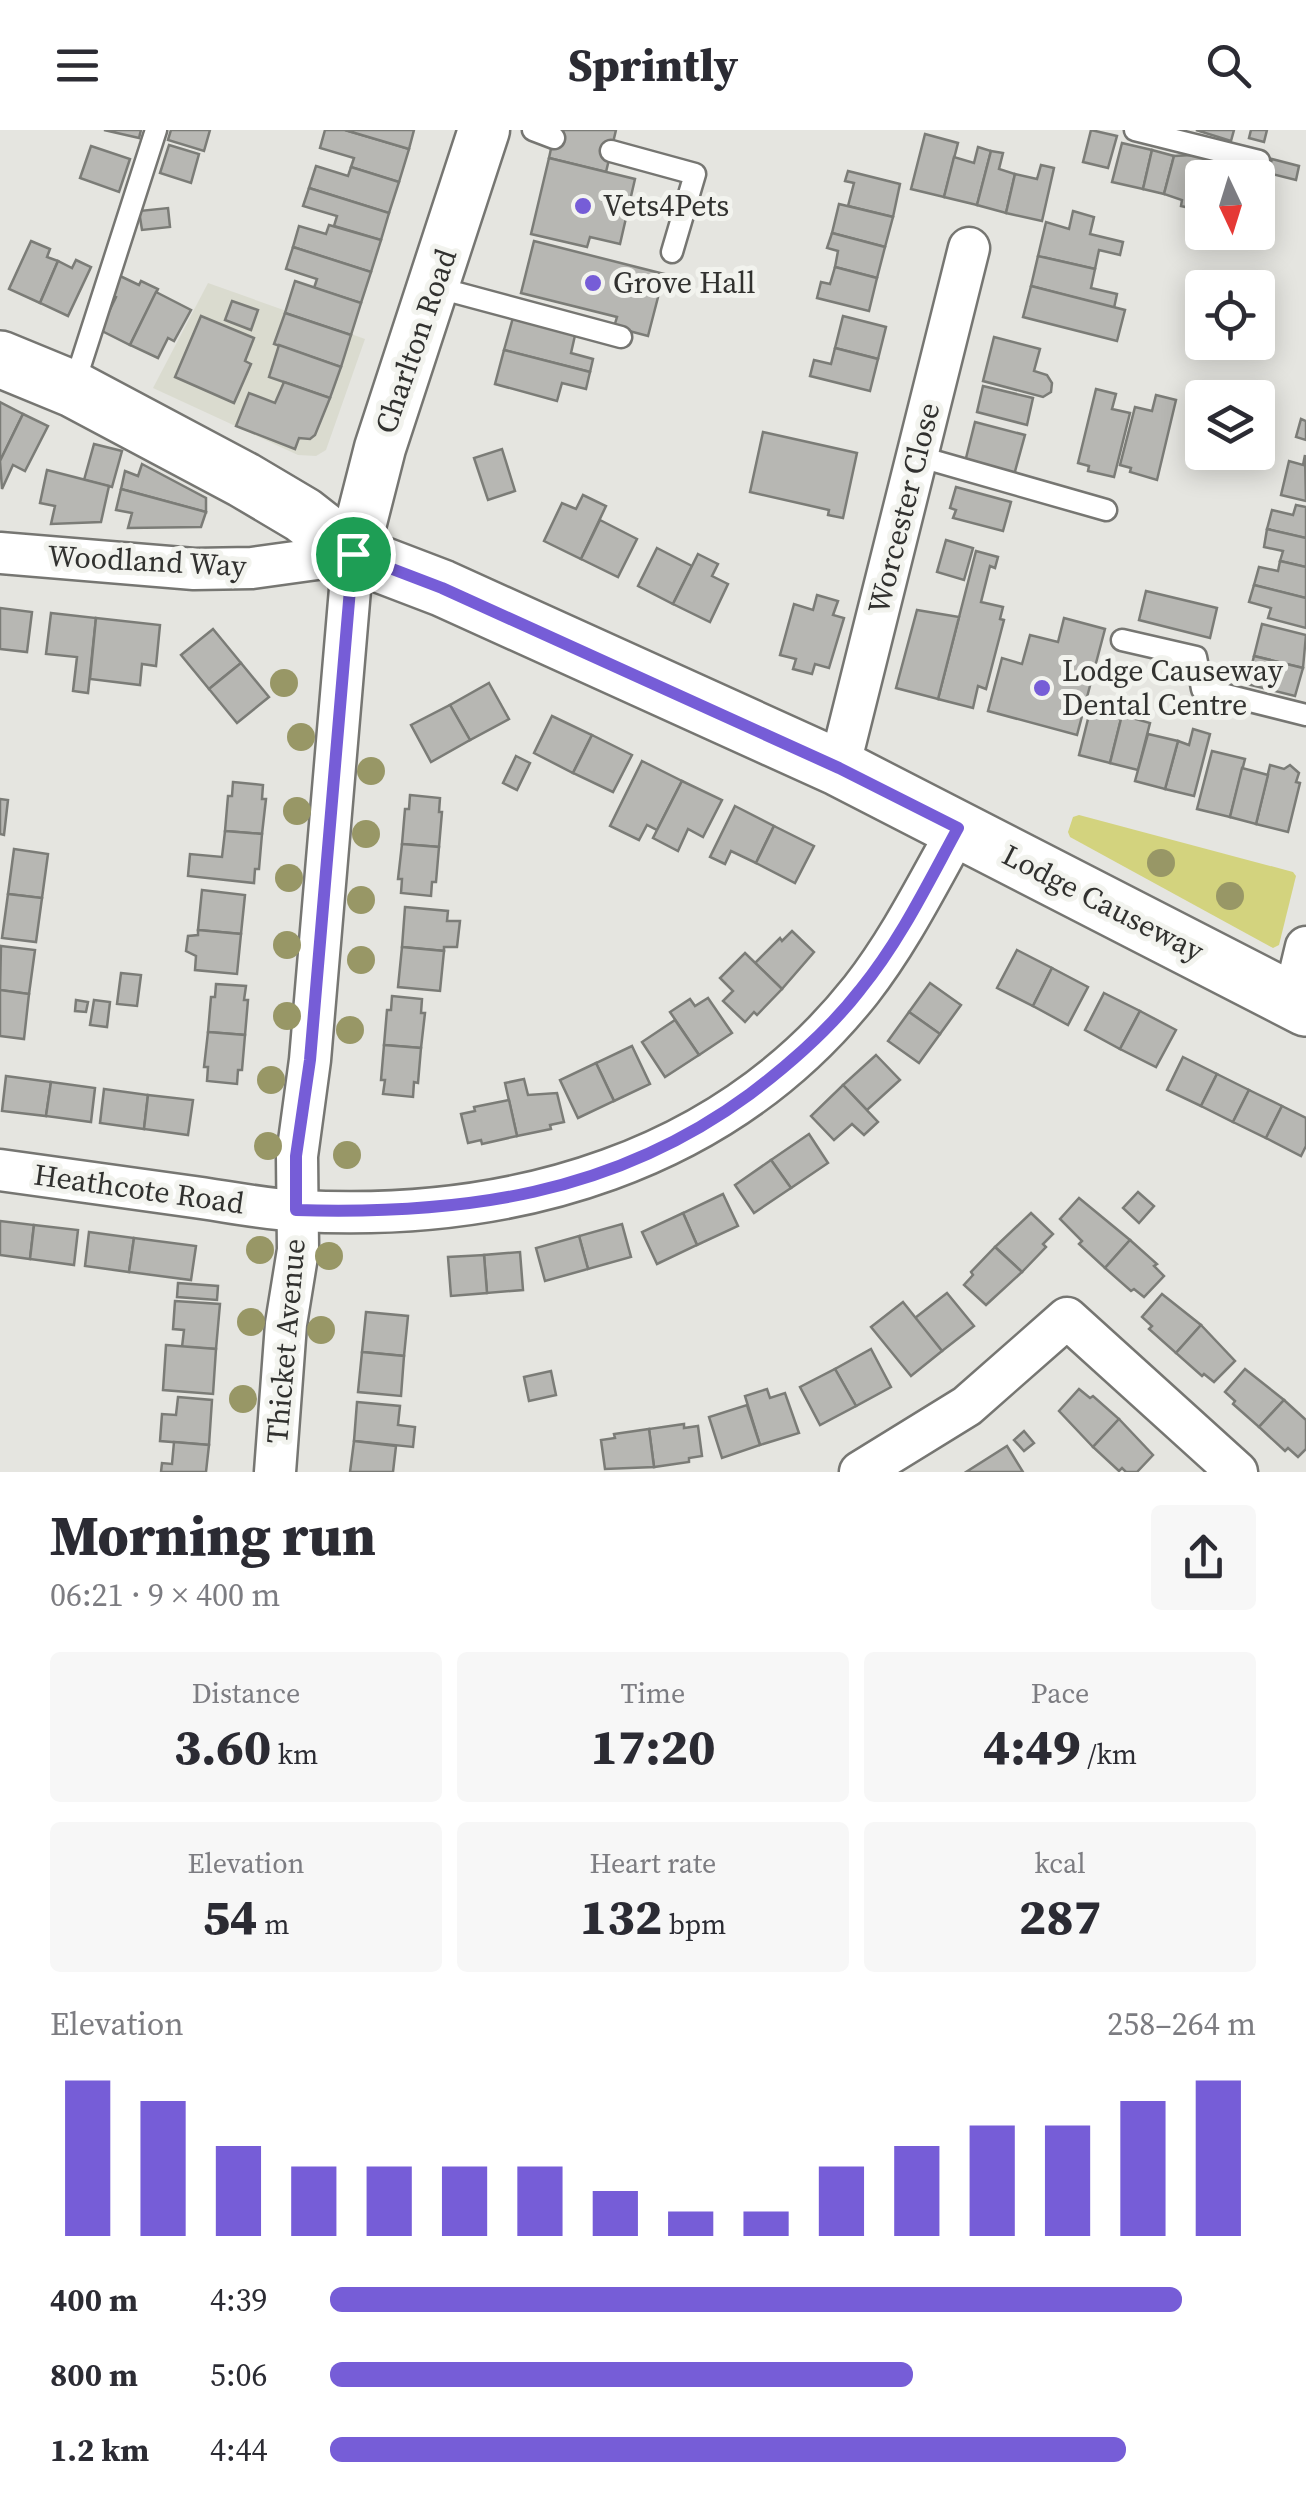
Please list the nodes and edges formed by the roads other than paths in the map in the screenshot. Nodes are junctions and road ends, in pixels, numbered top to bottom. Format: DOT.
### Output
graph roads {
  1 [pos="156,130"];
  2 [pos="484,130"];
  3 [pos="1135,130"];
  4 [pos="611,152"];
  5 [pos="1255,160"];
  6 [pos="969,248"];
  7 [pos="672,252"];
  8 [pos="432,286"];
  9 [pos="621,336"];
  10 [pos="0,359"];
  11 [pos="73,389"];
  12 [pos="917,456"];
  13 [pos="1106,510"];
  14 [pos="0,553"];
  15 [pos="353,554"];
  16 [pos="1122,640"];
  17 [pos="1306,714"];
  18 [pos="839,768"];
  19 [pos="958,828"];
  20 [pos="1306,947"];
  21 [pos="1300,1005"];
  22 [pos="0,1170"];
  23 [pos="296,1210"];
  24 [pos="275,1472"];
  25 [pos="860,1472"];
  26 [pos="1236,1472"];
  1 -- 11 [label="lane"];
  2 -- 8 [label="street, Charlton Road"];
  3 -- 5 [label="lane"];
  4 -- 7 [label="lane"];
  6 -- 12 [label="street, Worcester Close"];
  8 -- 9 [label="lane"];
  8 -- 15 [label="street, Charlton Road"];
  10 -- 11 [label="main road, Lodge Causeway"];
  11 -- 15 [label="main road, Lodge Causeway"];
  12 -- 13 [label="lane"];
  12 -- 18 [label="street, Worcester Close"];
  14 -- 15 [label="street, Woodland Way"];
  15 -- 18 [label="main road, Lodge Causeway"];
  15 -- 23 [label="street, Thicket Avenue"];
  16 -- 17 [label="lane"];
  18 -- 19 [label="main road, Lodge Causeway"];
  19 -- 21 [label="main road, Lodge Causeway"];
  19 -- 23 [label="street, Heathcote Road"];
  20 -- 21 [label="street"];
  22 -- 23 [label="street, Heathcote Road"];
  23 -- 24 [label="street, Thicket Avenue"];
  25 -- 26 [label="street"];
}
